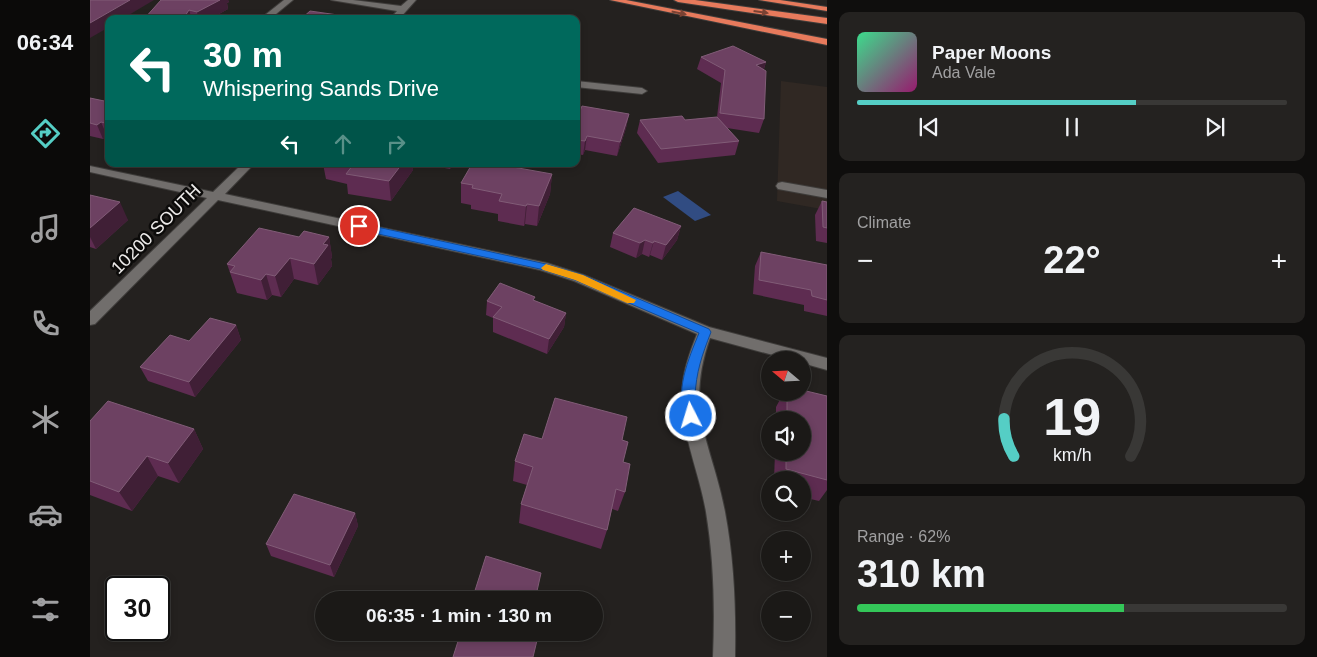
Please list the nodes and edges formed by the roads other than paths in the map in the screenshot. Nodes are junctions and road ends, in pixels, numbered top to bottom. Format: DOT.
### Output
graph roads {
  1 [pos="289,0"];
  2 [pos="335,0"];
  3 [pos="412,0"];
  4 [pos="614,0"];
  5 [pos="678,0"];
  6 [pos="763,0"];
  7 [pos="827,9"];
  8 [pos="403,10"];
  9 [pos="269,15"];
  10 [pos="398,15"];
  11 [pos="827,21"];
  12 [pos="827,42"];
  13 [pos="580,84"];
  14 [pos="642,91"];
  15 [pos="245,167"];
  16 [pos="90,169"];
  17 [pos="782,186"];
  18 [pos="827,194"];
  19 [pos="216,196"];
  20 [pos="90,320"];
  21 [pos="705,332"];
  22 [pos="827,364"];
  23 [pos="724,657"];
  1 -- 9 [label="street"];
  2 -- 8 [label="street"];
  3 -- 8 [label="street"];
  4 -- 12 [label="highway, one-way"];
  5 -- 11 [label="highway, one-way"];
  6 -- 7 [label="highway"];
  8 -- 10 [label="street"];
  13 -- 14 [label="street"];
  15 -- 19 [label="street, 10200 SOUTH"];
  16 -- 19 [label="street"];
  17 -- 18 [label="street"];
  19 -- 20 [label="street, 10200 SOUTH"];
  19 -- 21 [label="street"];
  21 -- 22 [label="street"];
  21 -- 23 [label="street"];
}
